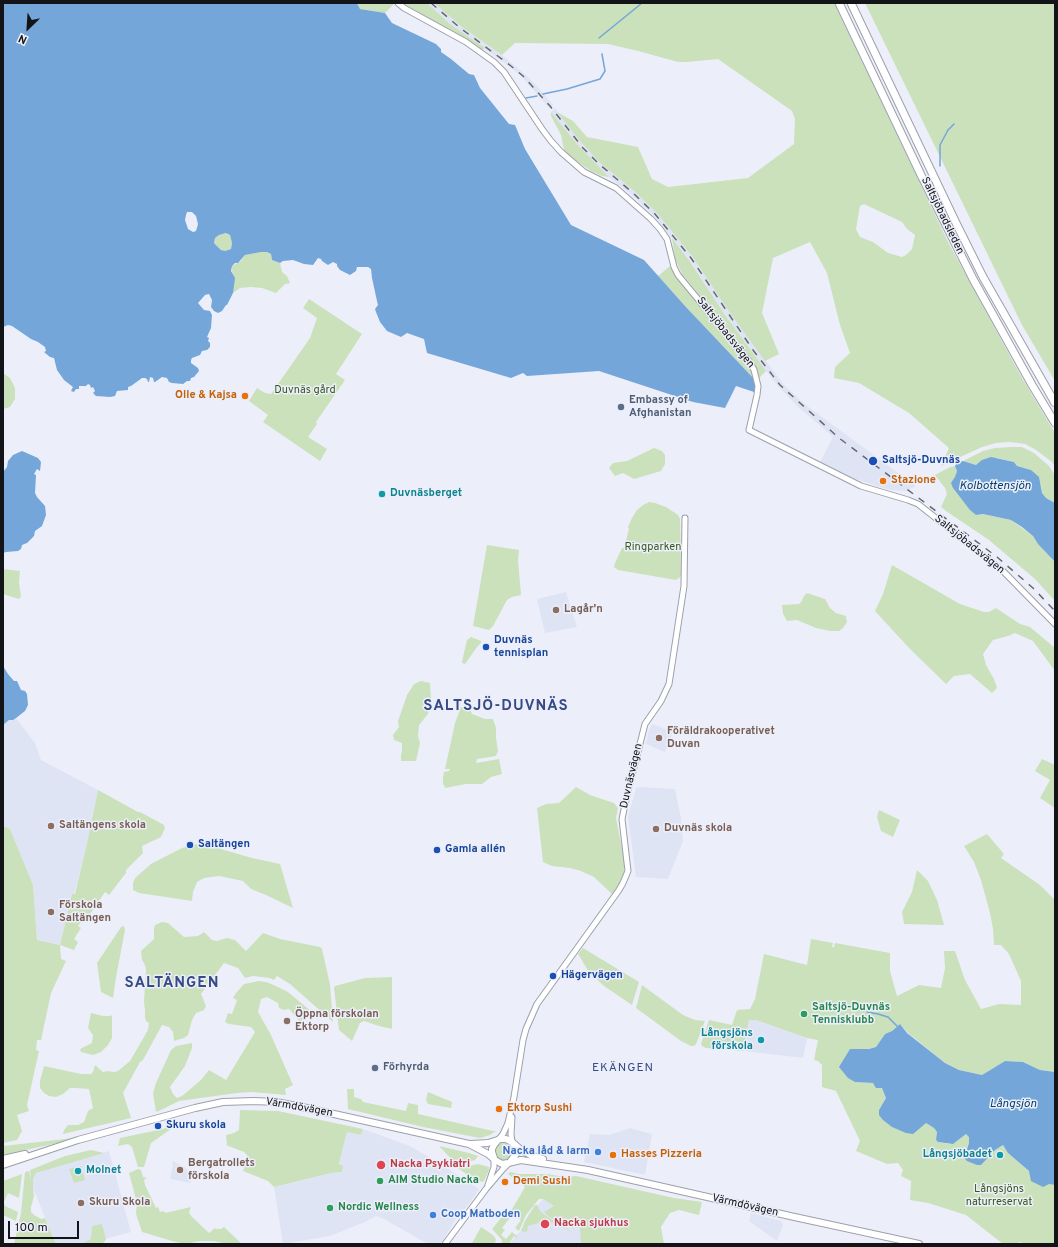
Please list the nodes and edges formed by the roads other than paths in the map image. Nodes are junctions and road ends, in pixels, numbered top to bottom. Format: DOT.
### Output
graph roads {
  1 [pos="398,3"];
  2 [pos="839,3"];
  3 [pos="850,3"];
  4 [pos="1055,403"];
  5 [pos="1055,423"];
  6 [pos="685,518"];
  7 [pos="1055,624"];
  8 [pos="512,1106"];
  9 [pos="498,1140"];
  10 [pos="513,1143"];
  11 [pos="469,1144"];
  12 [pos="60,1146"];
  13 [pos="494,1158"];
  14 [pos="3,1159"];
  15 [pos="510,1162"];
  16 [pos="3,1165"];
  17 [pos="571,1167"];
  18 [pos="486,1189"];
  19 [pos="454,1232"];
  20 [pos="444,1244"];
  21 [pos="450,1244"];
  22 [pos="919,1244"];
  1 -- 7 [label="street, Saltsjöbadsvägen"];
  2 -- 5 [label="highway, Saltsjöbadsleden"];
  3 -- 4 [label="highway, Saltsjöbadsleden"];
  6 -- 8 [label="street, Duvnäsvägen"];
  8 -- 9 [label="street, Duvnäsvägen"];
  8 -- 10 [label="street, Duvnäsvägen"];
  9 -- 10 [label="main road, Värmdövägen"];
  9 -- 11 [label="main road, Värmdövägen"];
  9 -- 13 [label="main road"];
  10 -- 15 [label="main road"];
  10 -- 17 [label="main road, Värmdövägen"];
  11 -- 12 [label="main road, Värmdövägen"];
  11 -- 13 [label="main road, Värmdövägen"];
  12 -- 14 [label="main road, Värmdövägen"];
  12 -- 16 [label="main road, Värmdövägen"];
  13 -- 15 [label="main road, Värmdövägen"];
  13 -- 18 [label="street"];
  15 -- 17 [label="main road, Värmdövägen"];
  15 -- 18 [label="street"];
  17 -- 22 [label="main road, Värmdövägen"];
  18 -- 19 [label="street"];
  19 -- 20 [label="street"];
  19 -- 21 [label="street"];
}
